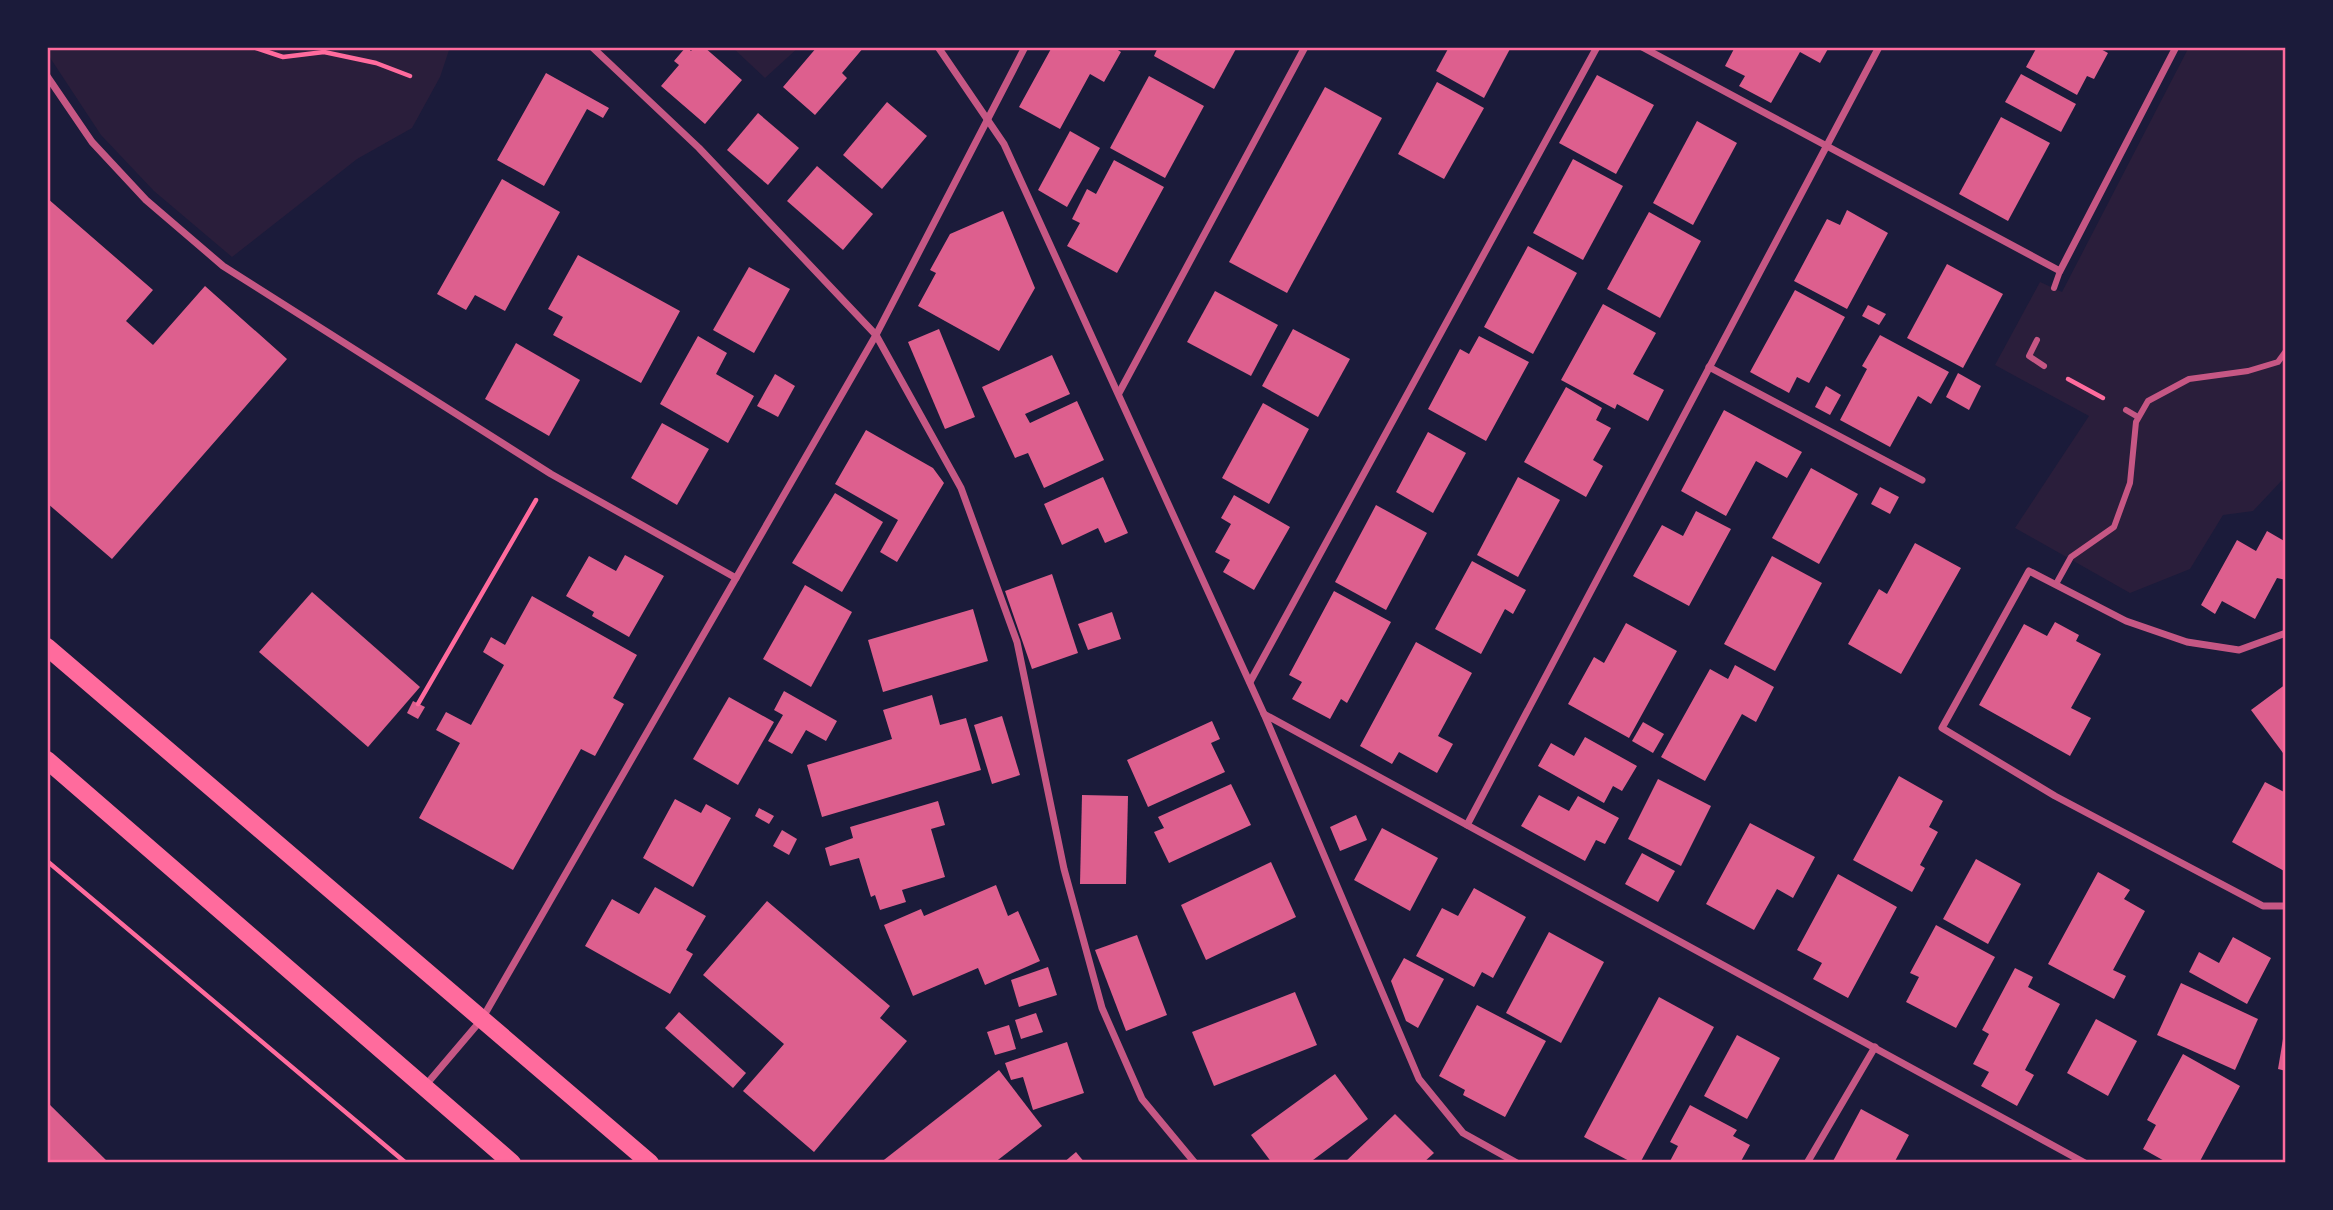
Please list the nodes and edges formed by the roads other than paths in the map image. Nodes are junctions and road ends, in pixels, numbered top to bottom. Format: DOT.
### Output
graph roads {
  1 [pos="592,47"];
  2 [pos="938,47"];
  3 [pos="1025,47"];
  4 [pos="1304,47"];
  5 [pos="1597,47"];
  6 [pos="1642,47"];
  7 [pos="1879,47"];
  8 [pos="2176,47"];
  9 [pos="47,76"];
  10 [pos="988,120"];
  11 [pos="1827,145"];
  12 [pos="2060,271"];
  13 [pos="2054,288"];
  14 [pos="876,335"];
  15 [pos="2037,340"];
  16 [pos="2286,351"];
  17 [pos="2044,366"];
  18 [pos="1709,367"];
  19 [pos="1119,393"];
  20 [pos="2126,410"];
  21 [pos="2138,417"];
  22 [pos="1922,480"];
  23 [pos="736,578"];
  24 [pos="2056,584"];
  25 [pos="2286,634"];
  26 [pos="47,647"];
  27 [pos="1250,682"];
  28 [pos="1264,714"];
  29 [pos="47,761"];
  30 [pos="1467,825"];
  31 [pos="2286,906"];
  32 [pos="482,1019"];
  33 [pos="1875,1047"];
  34 [pos="425,1086"];
  35 [pos="512,1163"];
  36 [pos="650,1163"];
  37 [pos="1195,1163"];
  38 [pos="1517,1163"];
  39 [pos="1807,1163"];
  40 [pos="2085,1163"];
  1 -- 14 [label="street"];
  2 -- 10 [label="street"];
  3 -- 10 [label="street"];
  4 -- 19 [label="street"];
  5 -- 27 [label="street"];
  6 -- 11 [label="street"];
  7 -- 11 [label="street"];
  8 -- 12 [label="street"];
  9 -- 23 [label="street"];
  10 -- 14 [label="street"];
  10 -- 19 [label="street"];
  11 -- 12 [label="street"];
  11 -- 18 [label="street"];
  12 -- 13 [label="street"];
  14 -- 23 [label="street"];
  14 -- 37 [label="street"];
  15 -- 17 [label="street"];
  16 -- 21 [label="street"];
  18 -- 22 [label="street"];
  18 -- 30 [label="street"];
  19 -- 27 [label="street"];
  20 -- 21 [label="street"];
  21 -- 24 [label="street"];
  23 -- 32 [label="street"];
  24 -- 25 [label="street"];
  24 -- 31 [label="street"];
  26 -- 32 [label="main road"];
  27 -- 28 [label="street"];
  28 -- 30 [label="street"];
  28 -- 38 [label="street"];
  29 -- 34 [label="main road"];
  30 -- 33 [label="street"];
  32 -- 34 [label="street"];
  32 -- 36 [label="main road"];
  33 -- 39 [label="street"];
  33 -- 40 [label="street"];
  34 -- 35 [label="main road"];
}
